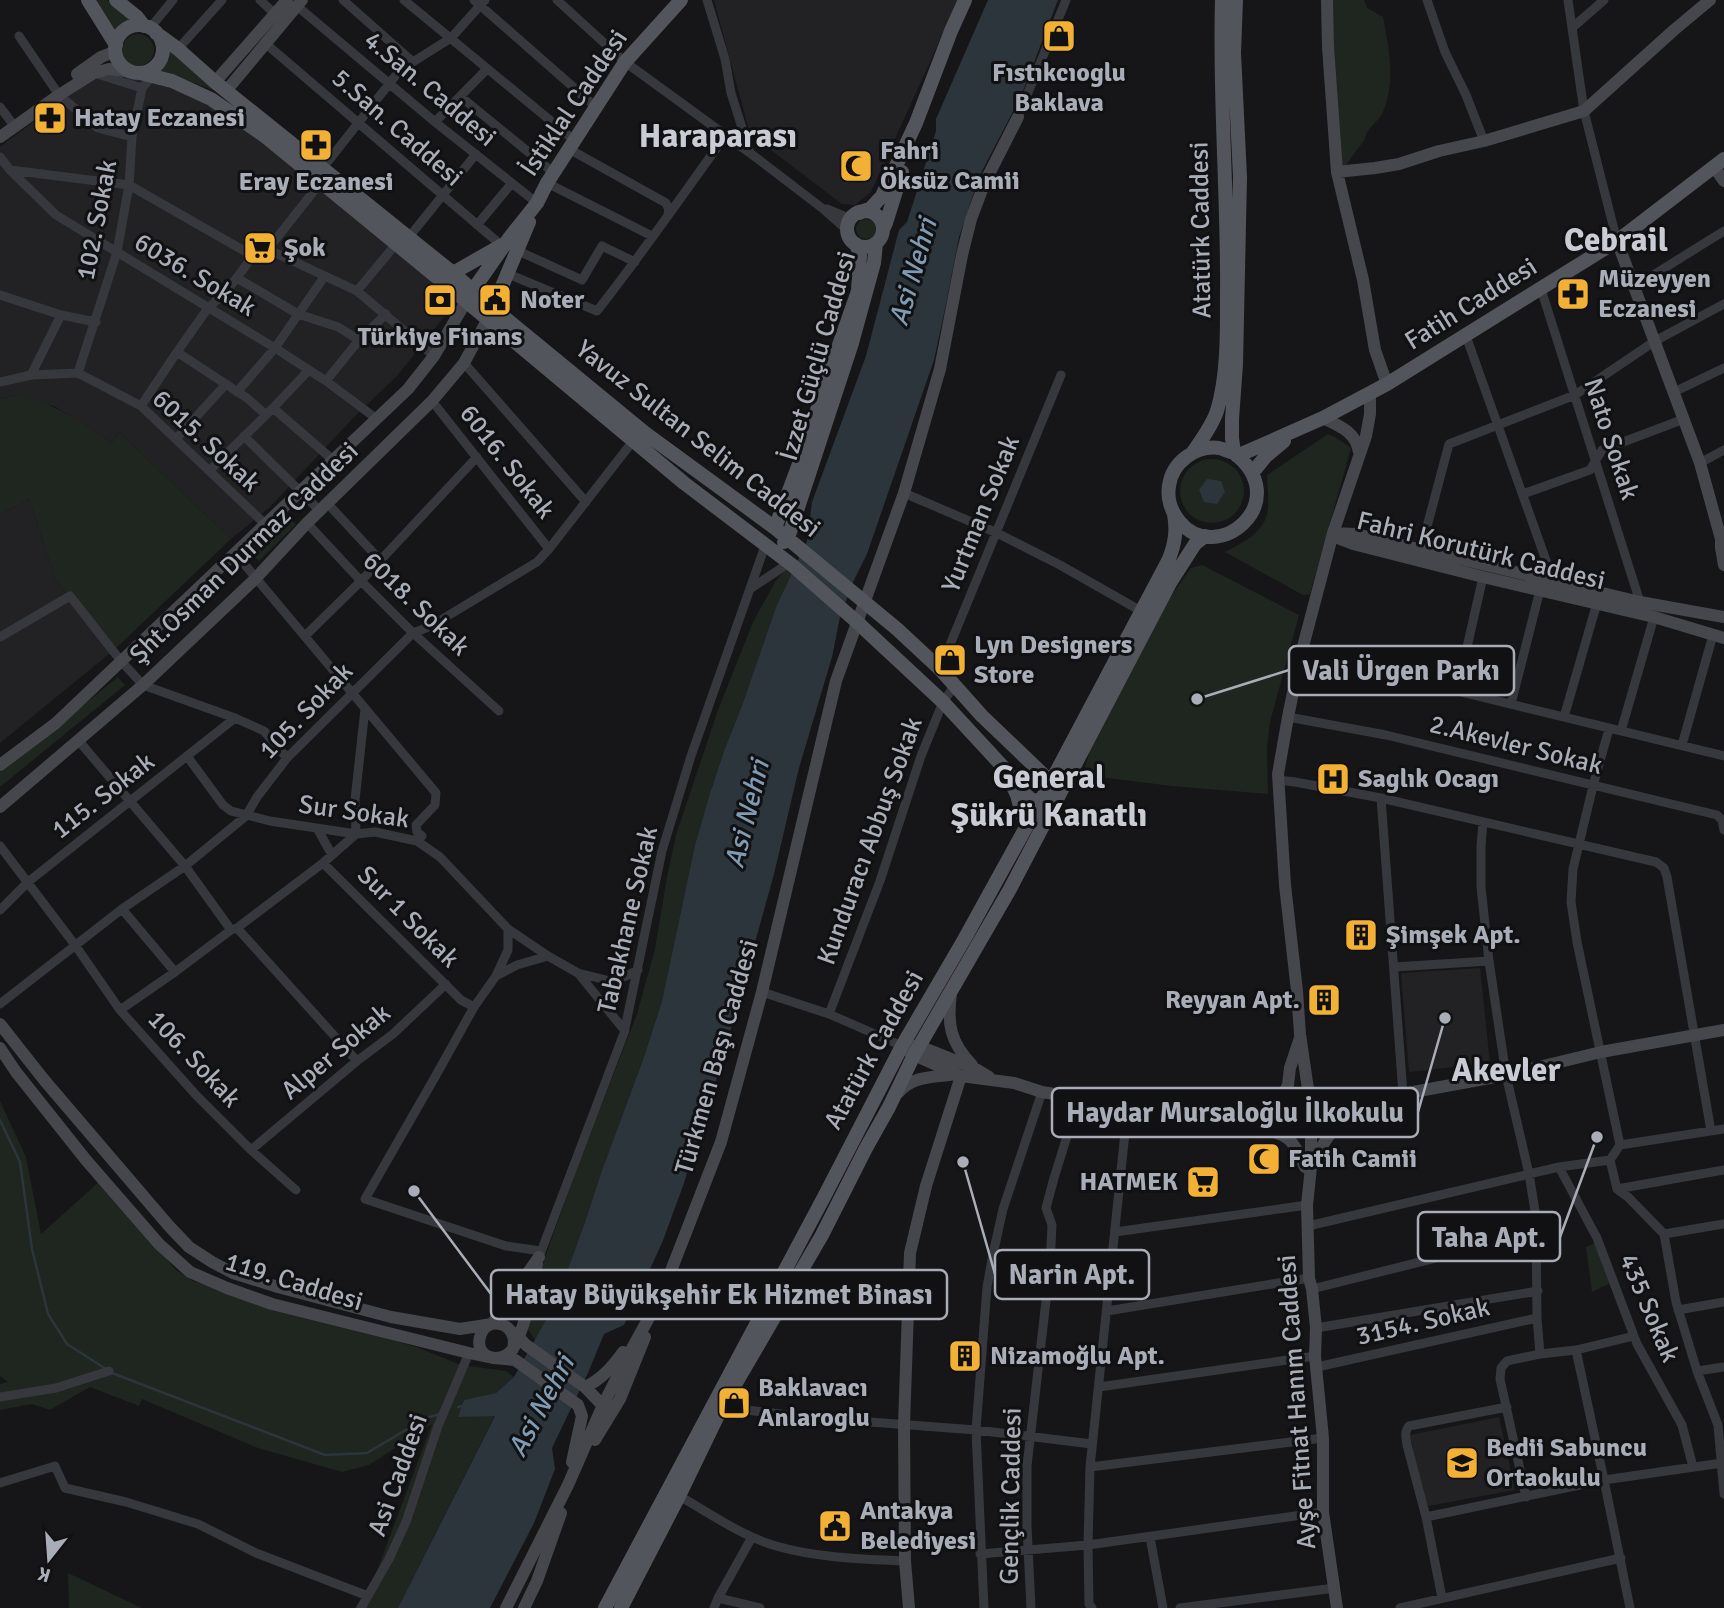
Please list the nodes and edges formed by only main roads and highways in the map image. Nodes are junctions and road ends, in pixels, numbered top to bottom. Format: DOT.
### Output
graph roads {
  1 [pos="88,0"];
  2 [pos="681,0"];
  3 [pos="965,0"];
  4 [pos="1222,0"];
  5 [pos="1236,0"];
  6 [pos="118,1"];
  7 [pos="150,29"];
  8 [pos="116,48"];
  9 [pos="142,77"];
  10 [pos="916,124"];
  11 [pos="1719,163"];
  12 [pos="322,175"];
  13 [pos="853,221"];
  14 [pos="883,229"];
  15 [pos="402,241"];
  16 [pos="876,243"];
  17 [pos="509,244"];
  18 [pos="856,244"];
  19 [pos="453,273"];
  20 [pos="470,296"];
  21 [pos="490,314"];
  22 [pos="1302,428"];
  23 [pos="1193,452"];
  24 [pos="1236,454"];
  25 [pos="1253,472"];
  26 [pos="1174,514"];
  27 [pos="775,528"];
  28 [pos="1205,536"];
  29 [pos="792,542"];
  30 [pos="765,546"];
  31 [pos="857,609"];
  32 [pos="1005,769"];
  33 [pos="1051,782"];
  34 [pos="1057,800"];
  35 [pos="1040,802"];
  36 [pos="1026,827"];
  37 [pos="605,1608"];
  38 [pos="621,1608"];
  1 -- 8 [label="main road"];
  2 -- 17 [label="main road, İstiklal Caddesi"];
  3 -- 10 [label="main road, İzzet Güçlü Caddesi"];
  4 -- 23 [label="main road, Atatürk Caddesi"];
  5 -- 24 [label="main road, Atatürk Caddesi"];
  6 -- 7 [label="main road, Yavuz Sultan Selim Caddesi"];
  7 -- 8 [label="main road"];
  7 -- 9 [label="main road"];
  7 -- 12 [label="main road, Yavuz Sultan Selim Caddesi"];
  8 -- 9 [label="main road"];
  9 -- 12 [label="main road, Yavuz Sultan Selim Caddesi"];
  10 -- 13 [label="main road, İzzet Güçlü Caddesi"];
  10 -- 14 [label="main road, İzzet Güçlü Caddesi"];
  11 -- 22 [label="main road, Fatih Caddesi"];
  12 -- 15 [label="main road, Yavuz Sultan Selim Caddesi"];
  13 -- 14 [label="main road, İzzet Güçlü Caddesi"];
  13 -- 18 [label="main road, İzzet Güçlü Caddesi"];
  14 -- 16 [label="main road, İzzet Güçlü Caddesi"];
  15 -- 19 [label="main road, Yavuz Sultan Selim Caddesi"];
  15 -- 20 [label="main road, Yavuz Sultan Selim Caddesi"];
  16 -- 18 [label="main road, İzzet Güçlü Caddesi"];
  16 -- 29 [label="main road, İzzet Güçlü Caddesi"];
  17 -- 19 [label="main road"];
  17 -- 20 [label="main road, İstiklal Caddesi"];
  17 -- 21 [label="main road, İstiklal Caddesi"];
  18 -- 27 [label="main road, İzzet Güçlü Caddesi"];
  19 -- 20 [label="main road, Yavuz Sultan Selim Caddesi"];
  20 -- 21 [label="main road, Yavuz Sultan Selim Caddesi"];
  21 -- 27 [label="main road, Yavuz Sultan Selim Caddesi"];
  21 -- 30 [label="main road, Yavuz Sultan Selim Caddesi"];
  22 -- 24 [label="main road, Fatih Caddesi"];
  22 -- 25 [label="main road, Fatih Caddesi"];
  23 -- 24 [label="main road"];
  23 -- 26 [label="main road, Atatürk Caddesi"];
  24 -- 25 [label="main road"];
  25 -- 28 [label="main road"];
  26 -- 28 [label="main road"];
  26 -- 33 [label="main road, Atatürk Caddesi"];
  27 -- 29 [label="main road, Yavuz Sultan Selim Caddesi"];
  28 -- 34 [label="main road, Atatürk Caddesi"];
  29 -- 30 [label="main road"];
  29 -- 31 [label="main road, Yavuz Sultan Selim Caddesi"];
  30 -- 31 [label="main road, Yavuz Sultan Selim Caddesi"];
  31 -- 32 [label="main road, Yavuz Sultan Selim Caddesi"];
  31 -- 33 [label="main road, Yavuz Sultan Selim Caddesi"];
  32 -- 35 [label="main road"];
  32 -- 36 [label="main road, Yavuz Sultan Selim Caddesi"];
  33 -- 34 [label="main road, Yavuz Sultan Selim Caddesi"];
  33 -- 35 [label="main road, Atatürk Caddesi"];
  34 -- 35 [label="main road"];
  34 -- 38 [label="main road, Atatürk Caddesi"];
  35 -- 36 [label="main road, Atatürk Caddesi"];
  36 -- 37 [label="main road, Atatürk Caddesi"];
}
